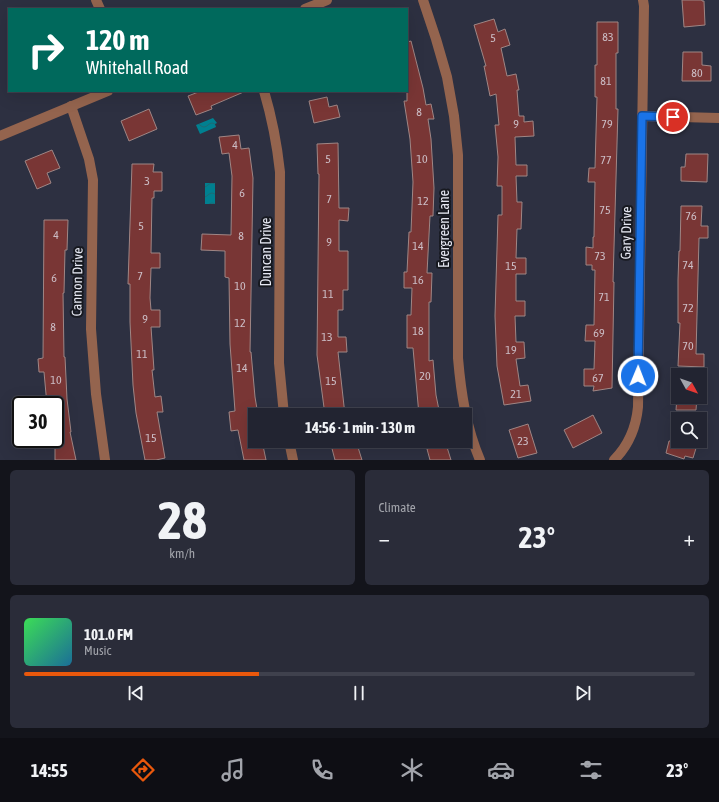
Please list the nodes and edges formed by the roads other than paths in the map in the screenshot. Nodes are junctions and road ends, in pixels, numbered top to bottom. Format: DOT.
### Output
graph roads {
  1 [pos="327,0"];
  2 [pos="423,0"];
  3 [pos="642,0"];
  4 [pos="308,8"];
  5 [pos="105,92"];
  6 [pos="264,92"];
  7 [pos="70,106"];
  8 [pos="642,116"];
  9 [pos="719,118"];
  10 [pos="0,136"];
  11 [pos="283,408"];
  12 [pos="290,448"];
  13 [pos="105,460"];
  14 [pos="293,460"];
  15 [pos="480,460"];
  16 [pos="614,460"];
  1 -- 4 [label="street"];
  2 -- 15 [label="street, Evergreen Lane"];
  3 -- 8 [label="street, Gary Drive"];
  5 -- 7 [label="street"];
  6 -- 11 [label="street, Duncan Drive"];
  7 -- 10 [label="street"];
  7 -- 13 [label="street, Cannon Drive"];
  8 -- 9 [label="street"];
  8 -- 16 [label="street, Gary Drive"];
  12 -- 14 [label="street"];
}
